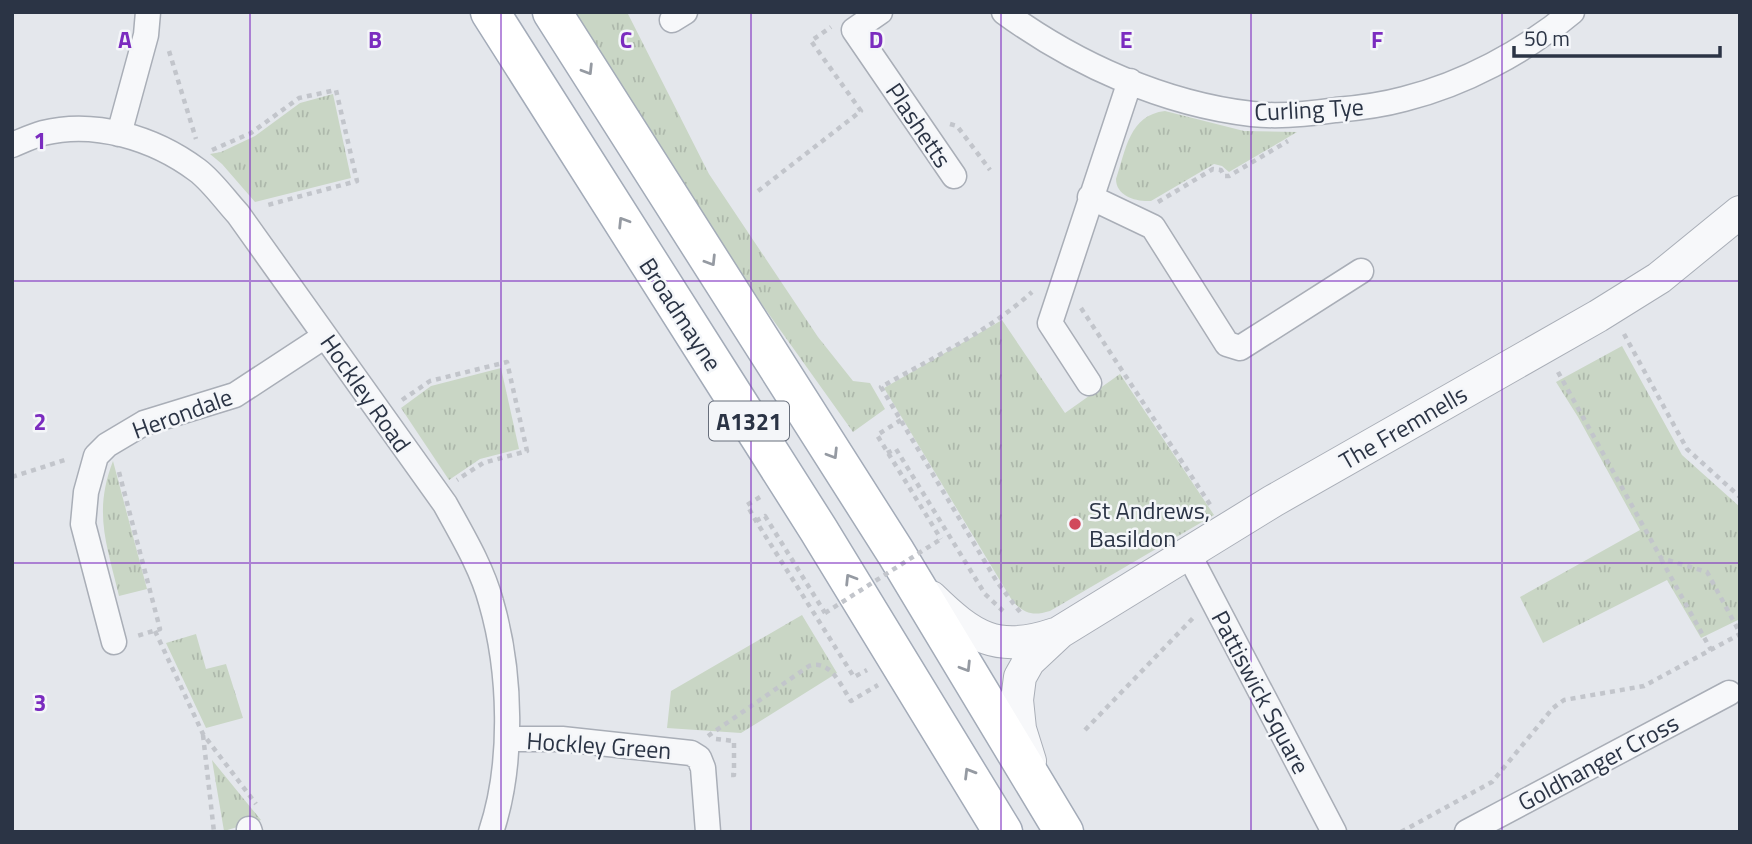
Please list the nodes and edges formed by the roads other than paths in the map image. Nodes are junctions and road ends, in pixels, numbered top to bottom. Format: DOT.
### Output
graph roads {
  1 [pos="148,12"];
  2 [pos="490,12"];
  3 [pos="552,12"];
  4 [pos="880,12"];
  5 [pos="1004,12"];
  6 [pos="1572,12"];
  7 [pos="1130,81"];
  8 [pos="119,134"];
  9 [pos="12,145"];
  10 [pos="954,176"];
  11 [pos="1090,197"];
  12 [pos="1740,212"];
  13 [pos="1361,271"];
  14 [pos="325,336"];
  15 [pos="1089,383"];
  16 [pos="896,553"];
  17 [pos="1188,553"];
  18 [pos="1060,632"];
  19 [pos="114,642"];
  20 [pos="1729,693"];
  21 [pos="507,739"];
  22 [pos="1037,784"];
  23 [pos="491,832"];
  24 [pos="708,832"];
  25 [pos="1003,832"];
  26 [pos="1064,832"];
  27 [pos="1334,832"];
  28 [pos="1467,832"];
  1 -- 8 [label="street"];
  25 -- 2 [label="main road, Broadmayne / A1321, one-way"];
  3 -- 16 [label="main road, A1321, one-way"];
  4 -- 10 [label="street, Plashetts"];
  5 -- 7 [label="street, Curling Tye"];
  6 -- 7 [label="street, Curling Tye"];
  7 -- 11 [label="street"];
  8 -- 9 [label="street, Hockley Road"];
  8 -- 14 [label="street, Hockley Road"];
  11 -- 13 [label="street"];
  11 -- 15 [label="street"];
  12 -- 17 [label="street, The Fremnells"];
  14 -- 19 [label="street, Herondale"];
  14 -- 21 [label="street, Hockley Road"];
  16 -- 18 [label="street, The Fremnells"];
  16 -- 22 [label="main road, A1321, one-way"];
  17 -- 18 [label="street, The Fremnells"];
  17 -- 27 [label="street, Pattiswick Square"];
  18 -- 22 [label="street, The Fremnells"];
  20 -- 28 [label="street, Goldhanger Cross"];
  21 -- 23 [label="street, Hockley Road"];
  21 -- 24 [label="street, Hockley Green"];
  22 -- 26 [label="main road, A1321"];
}
